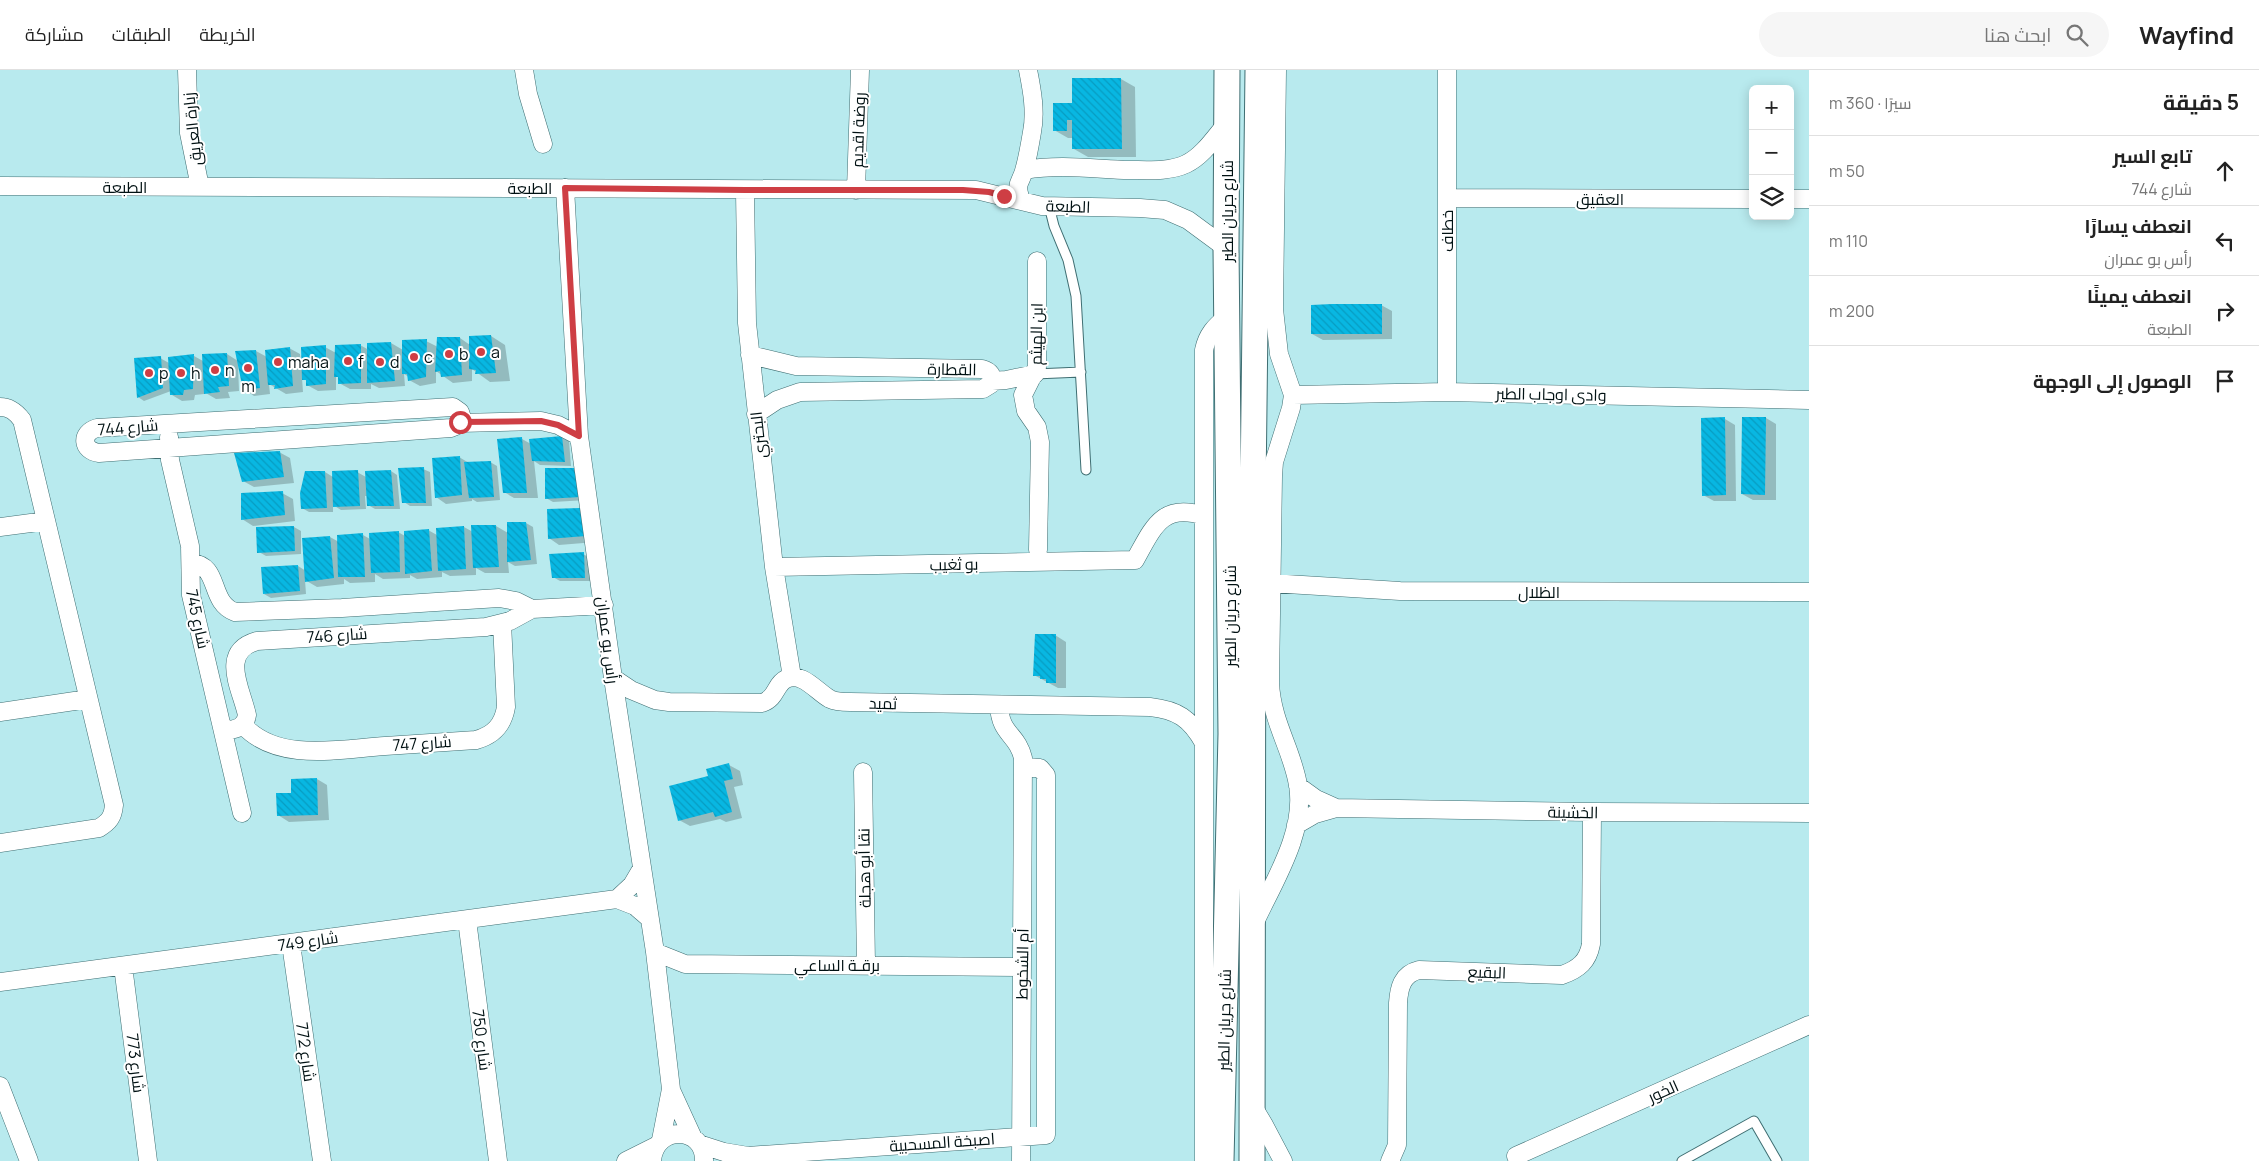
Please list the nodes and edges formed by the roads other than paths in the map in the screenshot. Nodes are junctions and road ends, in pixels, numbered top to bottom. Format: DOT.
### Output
graph roads {
  1 [pos="187,70"];
  2 [pos="524,70"];
  3 [pos="860,70"];
  4 [pos="1028,70"];
  5 [pos="1227,70"];
  6 [pos="1258,70"];
  7 [pos="1277,70"];
  8 [pos="1447,70"];
  9 [pos="1227,123"];
  10 [pos="1032,131"];
  11 [pos="543,144"];
  12 [pos="1053,168"];
  13 [pos="1025,170"];
  14 [pos="0,186"];
  15 [pos="200,187"];
  16 [pos="565,188"];
  17 [pos="745,190"];
  18 [pos="856,190"];
  19 [pos="1227,193"];
  20 [pos="1258,194"];
  21 [pos="1448,198"];
  22 [pos="1749,199"];
  23 [pos="1794,199"];
  24 [pos="1021,200"];
  25 [pos="1809,200"];
  26 [pos="1049,206"];
  27 [pos="1226,248"];
  28 [pos="1037,261"];
  29 [pos="1227,317"];
  30 [pos="750,356"];
  31 [pos="1081,372"];
  32 [pos="1035,374"];
  33 [pos="992,381"];
  34 [pos="1447,392"];
  35 [pos="1293,395"];
  36 [pos="1809,400"];
  37 [pos="0,407"];
  38 [pos="756,414"];
  39 [pos="460,422"];
  40 [pos="171,424"];
  41 [pos="579,436"];
  42 [pos="169,448"];
  43 [pos="1086,470"];
  44 [pos="1204,516"];
  45 [pos="46,521"];
  46 [pos="0,527"];
  47 [pos="1038,550"];
  48 [pos="191,563"];
  49 [pos="774,567"];
  50 [pos="1270,583"];
  51 [pos="1809,592"];
  52 [pos="604,605"];
  53 [pos="342,608"];
  54 [pos="532,610"];
  55 [pos="502,623"];
  56 [pos="343,634"];
  57 [pos="792,677"];
  58 [pos="613,678"];
  59 [pos="1204,695"];
  60 [pos="88,699"];
  61 [pos="999,705"];
  62 [pos="0,712"];
  63 [pos="1177,712"];
  64 [pos="243,725"];
  65 [pos="224,731"];
  66 [pos="1204,743"];
  67 [pos="1023,768"];
  68 [pos="863,772"];
  69 [pos="1298,786"];
  70 [pos="1336,808"];
  71 [pos="1024,810"];
  72 [pos="1046,810"];
  73 [pos="1592,812"];
  74 [pos="1809,813"];
  75 [pos="242,814"];
  76 [pos="1296,825"];
  77 [pos="0,843"];
  78 [pos="642,868"];
  79 [pos="617,899"];
  80 [pos="1022,912"];
  81 [pos="1046,912"];
  82 [pos="650,918"];
  83 [pos="466,920"];
  84 [pos="1251,931"];
  85 [pos="291,944"];
  86 [pos="655,952"];
  87 [pos="866,964"];
  88 [pos="123,966"];
  89 [pos="1022,967"];
  90 [pos="0,982"];
  91 [pos="1809,1025"];
  92 [pos="1214,1033"];
  93 [pos="0,1086"];
  94 [pos="671,1089"];
  95 [pos="1252,1106"];
  96 [pos="1046,1135"];
  97 [pos="1021,1137"];
  98 [pos="696,1141"];
  99 [pos="656,1149"];
  100 [pos="1516,1156"];
  101 [pos="741,1159"];
  102 [pos="29,1161"];
  103 [pos="148,1161"];
  104 [pos="322,1161"];
  105 [pos="498,1161"];
  106 [pos="626,1161"];
  107 [pos="704,1161"];
  108 [pos="1021,1161"];
  109 [pos="1204,1161"];
  110 [pos="1221,1161"];
  111 [pos="1252,1161"];
  112 [pos="1283,1161"];
  113 [pos="1390,1161"];
  114 [pos="1682,1161"];
  115 [pos="1777,1161"];
  1 -- 15 [label="street, زبارة العريق"];
  2 -- 11 [label="street"];
  3 -- 18 [label="street, روضة اقديم"];
  4 -- 10 [label="street"];
  5 -- 9 [label="street, شارع جريان الطير"];
  6 -- 20 [label="street, شارع جريان الطير"];
  7 -- 35 [label="street"];
  8 -- 21 [label="street, خطاف"];
  9 -- 12 [label="street"];
  9 -- 19 [label="street, شارع جريان الطير"];
  10 -- 12 [label="street"];
  10 -- 13 [label="street"];
  12 -- 13 [label="street"];
  13 -- 24 [label="street"];
  14 -- 15 [label="street, الطبعة"];
  15 -- 16 [label="street, الطبعة"];
  16 -- 17 [label="street, الطبعة"];
  16 -- 41 [label="street, رأس بو عمران"];
  17 -- 18 [label="street, الطبعة"];
  17 -- 30 [label="street, البحتري"];
  18 -- 24 [label="street, الطبعة"];
  19 -- 20 [label="street"];
  19 -- 27 [label="street, شارع جريان الطير"];
  20 -- 84 [label="street, شارع جريان الطير"];
  21 -- 22 [label="street, العقيق"];
  21 -- 34 [label="street, خطاف"];
  23 -- 25 [label="street"];
  24 -- 26 [label="street, الطبعة"];
  26 -- 27 [label="street, الطبعة"];
  26 -- 31 [label="lane"];
  27 -- 29 [label="street, شارع جريان الطير"];
  28 -- 32 [label="street, ابن الهيثم"];
  29 -- 44 [label="street"];
  29 -- 92 [label="street, شارع جريان الطير"];
  30 -- 33 [label="street, القطارة"];
  30 -- 38 [label="street, البحتري"];
  31 -- 32 [label="lane"];
  31 -- 43 [label="lane"];
  32 -- 33 [label="street"];
  32 -- 47 [label="street, ابن الهيثم"];
  33 -- 38 [label="street, القطارة"];
  34 -- 35 [label="street, وادى اوجاب الطير"];
  34 -- 36 [label="street, وادى اوجاب الطير"];
  35 -- 50 [label="street, شارع جريان الطير"];
  37 -- 45 [label="street"];
  38 -- 49 [label="street, البحتري"];
  39 -- 40 [label="street, شارع 744"];
  39 -- 41 [label="street, شارع 744"];
  39 -- 42 [label="street, شارع 744"];
  40 -- 42 [label="street, شارع 745"];
  40 -- 42 [label="street, شارع 744"];
  41 -- 52 [label="street, رأس بو عمران"];
  42 -- 48 [label="street, شارع 745"];
  44 -- 49 [label="street, بو ثغيب"];
  44 -- 59 [label="street"];
  45 -- 46 [label="street"];
  45 -- 60 [label="street"];
  48 -- 53 [label="street, شارع 746"];
  48 -- 65 [label="street, شارع 745"];
  49 -- 57 [label="street, البحتري"];
  50 -- 51 [label="street, الظلال"];
  50 -- 69 [label="street, شارع جريان الطير"];
  52 -- 54 [label="street, شارع 746"];
  52 -- 58 [label="street, رأس بو عمران"];
  53 -- 54 [label="street, شارع 746"];
  53 -- 56 [label="street"];
  54 -- 55 [label="street, شارع 746"];
  55 -- 56 [label="street, شارع 746"];
  55 -- 64 [label="street, شارع 747"];
  56 -- 64 [label="street, شارع 746"];
  57 -- 58 [label="street"];
  57 -- 61 [label="street, ثميد"];
  58 -- 78 [label="street, رأس بو عمران"];
  59 -- 63 [label="street"];
  59 -- 66 [label="street"];
  60 -- 62 [label="street"];
  60 -- 77 [label="street"];
  61 -- 63 [label="street, ثميد"];
  61 -- 67 [label="street, أم الشخوط"];
  63 -- 66 [label="street"];
  64 -- 65 [label="street"];
  65 -- 75 [label="street, شارع 745"];
  66 -- 92 [label="street"];
  67 -- 71 [label="street, أم الشخوط"];
  67 -- 72 [label="street, أم الشخوط"];
  68 -- 87 [label="street, نقا أبو هجلة"];
  69 -- 70 [label="street, الخشينة"];
  69 -- 76 [label="street, شارع جريان الطير"];
  70 -- 73 [label="street, الخشينة"];
  70 -- 76 [label="street, الخشينة"];
  71 -- 72 [label="street"];
  71 -- 80 [label="street, أم الشخوط"];
  72 -- 81 [label="street, أم الشخوط"];
  73 -- 74 [label="street, الخشينة"];
  73 -- 113 [label="street, البقيع"];
  76 -- 84 [label="street, شارع جريان الطير"];
  78 -- 79 [label="street"];
  78 -- 82 [label="street, رأس بو عمران"];
  79 -- 82 [label="street"];
  79 -- 83 [label="street, شارع 749"];
  80 -- 81 [label="street"];
  80 -- 89 [label="street, أم الشخوط"];
  81 -- 96 [label="street, أم الشخوط"];
  82 -- 86 [label="street, رأس بو عمران"];
  83 -- 85 [label="street, شارع 749"];
  83 -- 105 [label="street, شارع 750"];
  84 -- 95 [label="street, شارع جريان الطير"];
  85 -- 88 [label="street, شارع 749"];
  85 -- 104 [label="street, شارع 772"];
  86 -- 87 [label="street, برقـة الساعي"];
  86 -- 94 [label="street, رأس بو عمران"];
  87 -- 89 [label="street, برقـة الساعي"];
  88 -- 90 [label="street, شارع 749"];
  88 -- 103 [label="street, شارع 773"];
  89 -- 97 [label="street, أم الشخوط"];
  91 -- 100 [label="street, الخور"];
  92 -- 109 [label="street"];
  92 -- 110 [label="street, شارع جريان الطير"];
  93 -- 102 [label="street"];
  94 -- 98 [label="street, رأس بو عمران"];
  94 -- 99 [label="street, رأس بو عمران"];
  95 -- 111 [label="street, شارع جريان الطير"];
  95 -- 112 [label="street"];
  96 -- 97 [label="street, اصبخة المسحبية"];
  97 -- 101 [label="street, اصبخة المسحبية"];
  97 -- 108 [label="street, أم الشخوط"];
  98 -- 99 [label="street, اصبخة المسحبية"];
  98 -- 101 [label="street, اصبخة المسحبية"];
  98 -- 107 [label="street, رأس بو عمران"];
  99 -- 106 [label="street, اصبخة المسحبية"];
  114 -- 115 [label="lane"];
}
